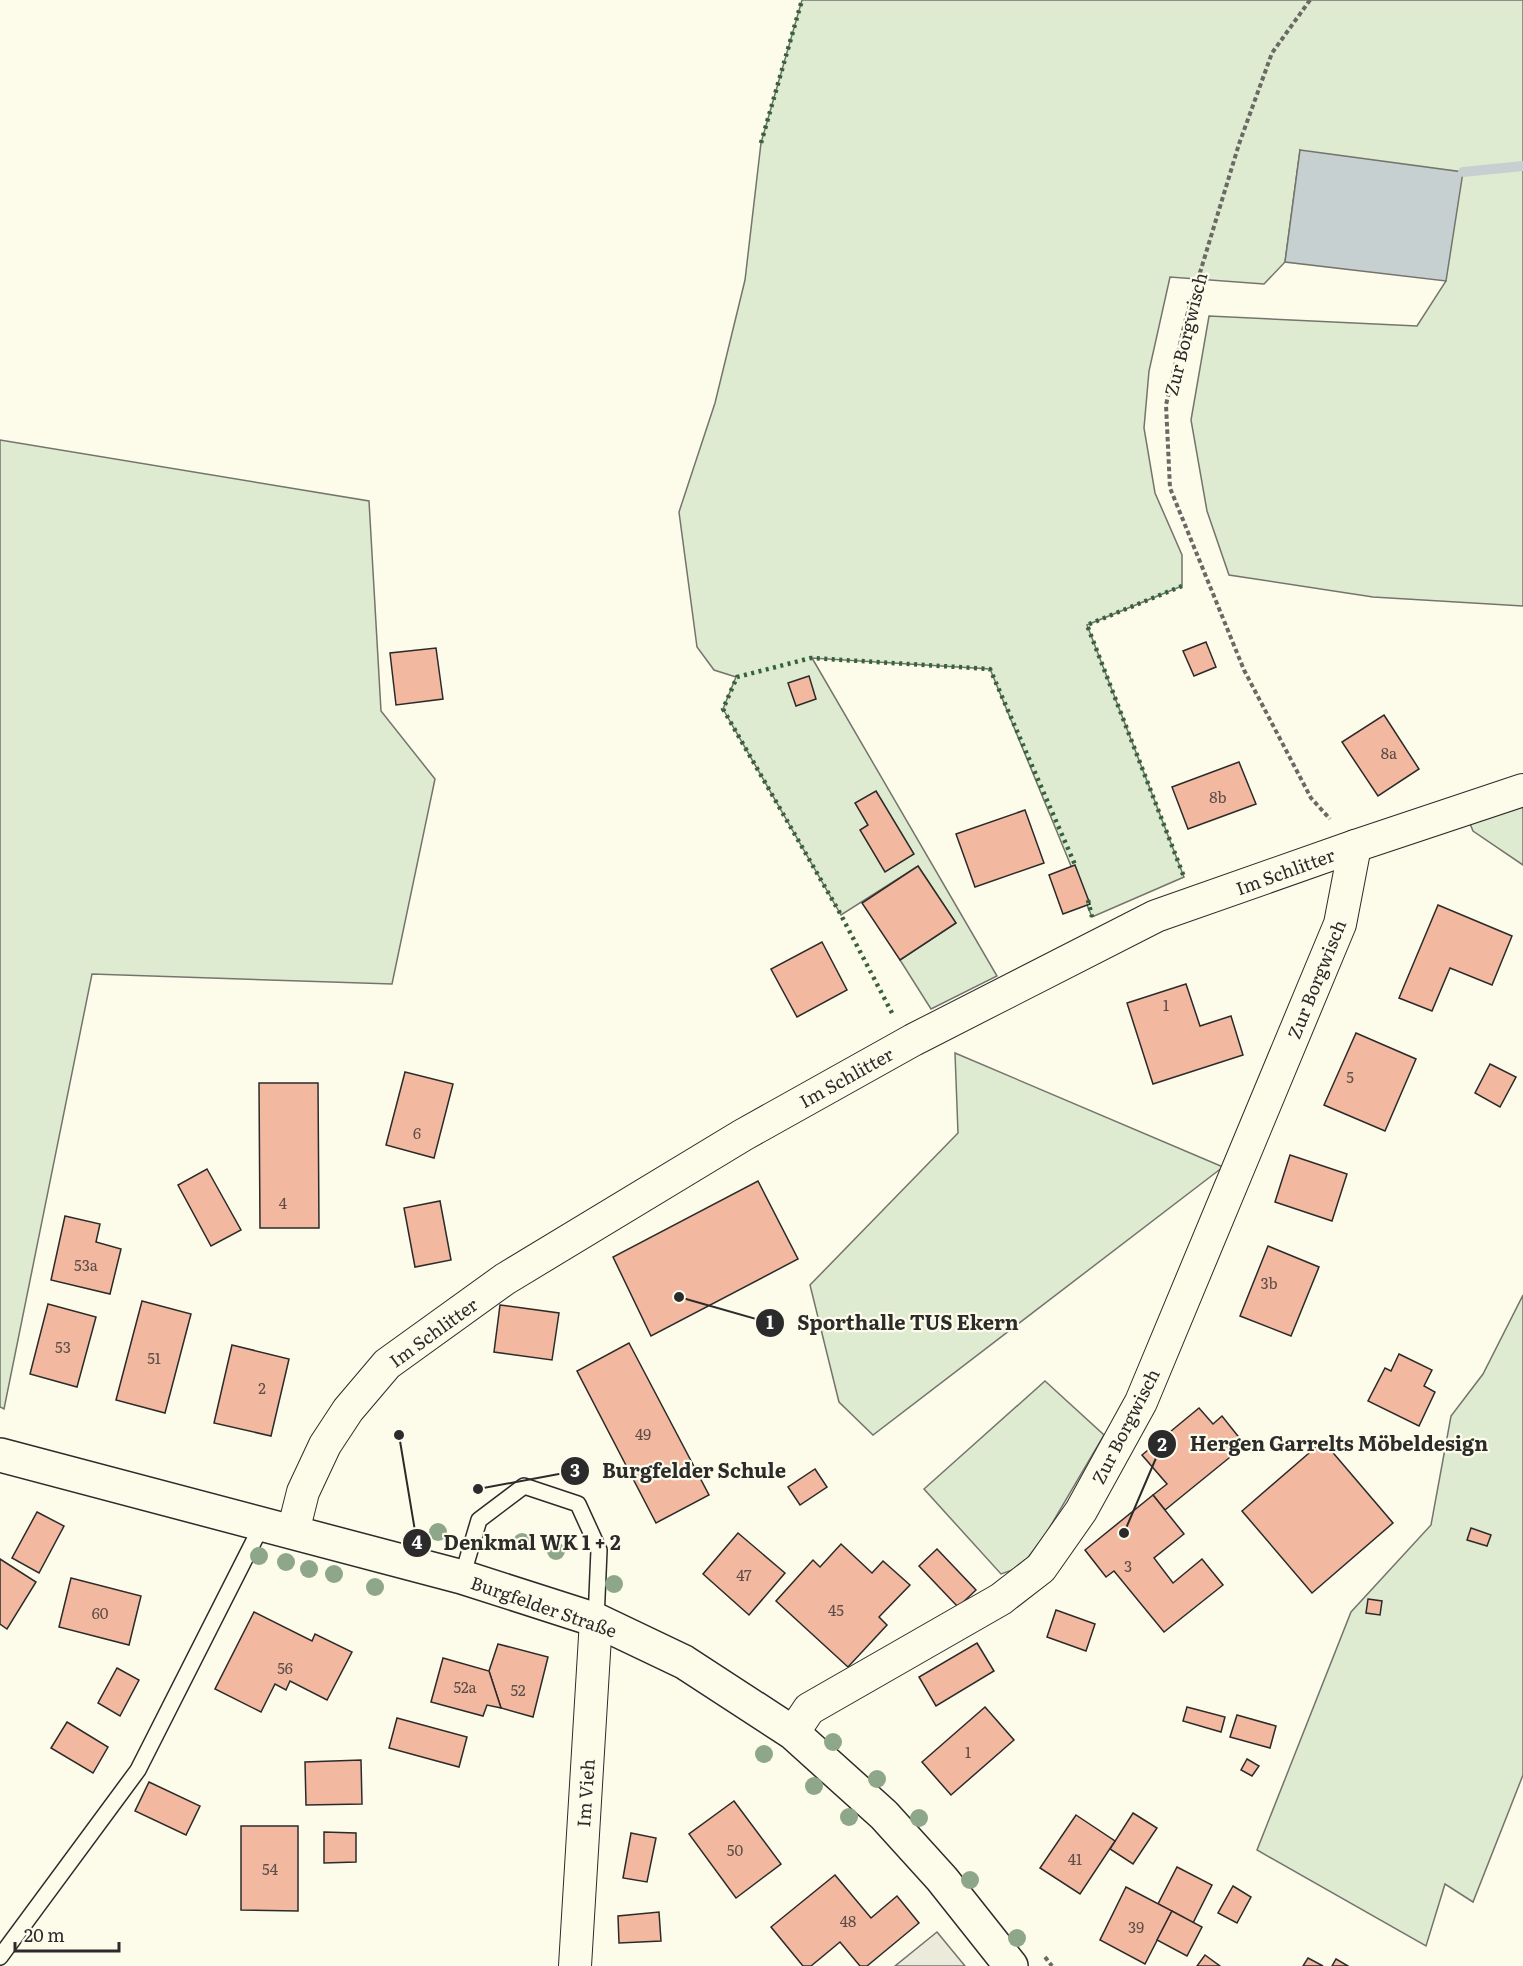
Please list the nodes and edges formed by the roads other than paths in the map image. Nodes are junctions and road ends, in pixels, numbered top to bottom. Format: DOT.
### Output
graph roads {
  1 [pos="1523,790"];
  2 [pos="1355,846"];
  3 [pos="0,1455"];
  4 [pos="278,1528"];
  5 [pos="462,1577"];
  6 [pos="596,1620"];
  7 [pos="793,1733"];
  8 [pos="0,1957"];
  9 [pos="575,1966"];
  10 [pos="1011,1966"];
  1 -- 2 [label="street, Im Schlitter"];
  2 -- 4 [label="street, Im Schlitter"];
  2 -- 7 [label="street, Zur Borgwisch"];
  3 -- 4 [label="street, Burgfelder Straße"];
  4 -- 5 [label="street, Burgfelder Straße"];
  4 -- 8 [label="lane"];
  5 -- 6 [label="street, Burgfelder Straße"];
  5 -- 6 [label="lane"];
  6 -- 7 [label="street, Burgfelder Straße"];
  6 -- 9 [label="street, Im Vieh"];
  7 -- 10 [label="street, Burgfelder Straße"];
}
